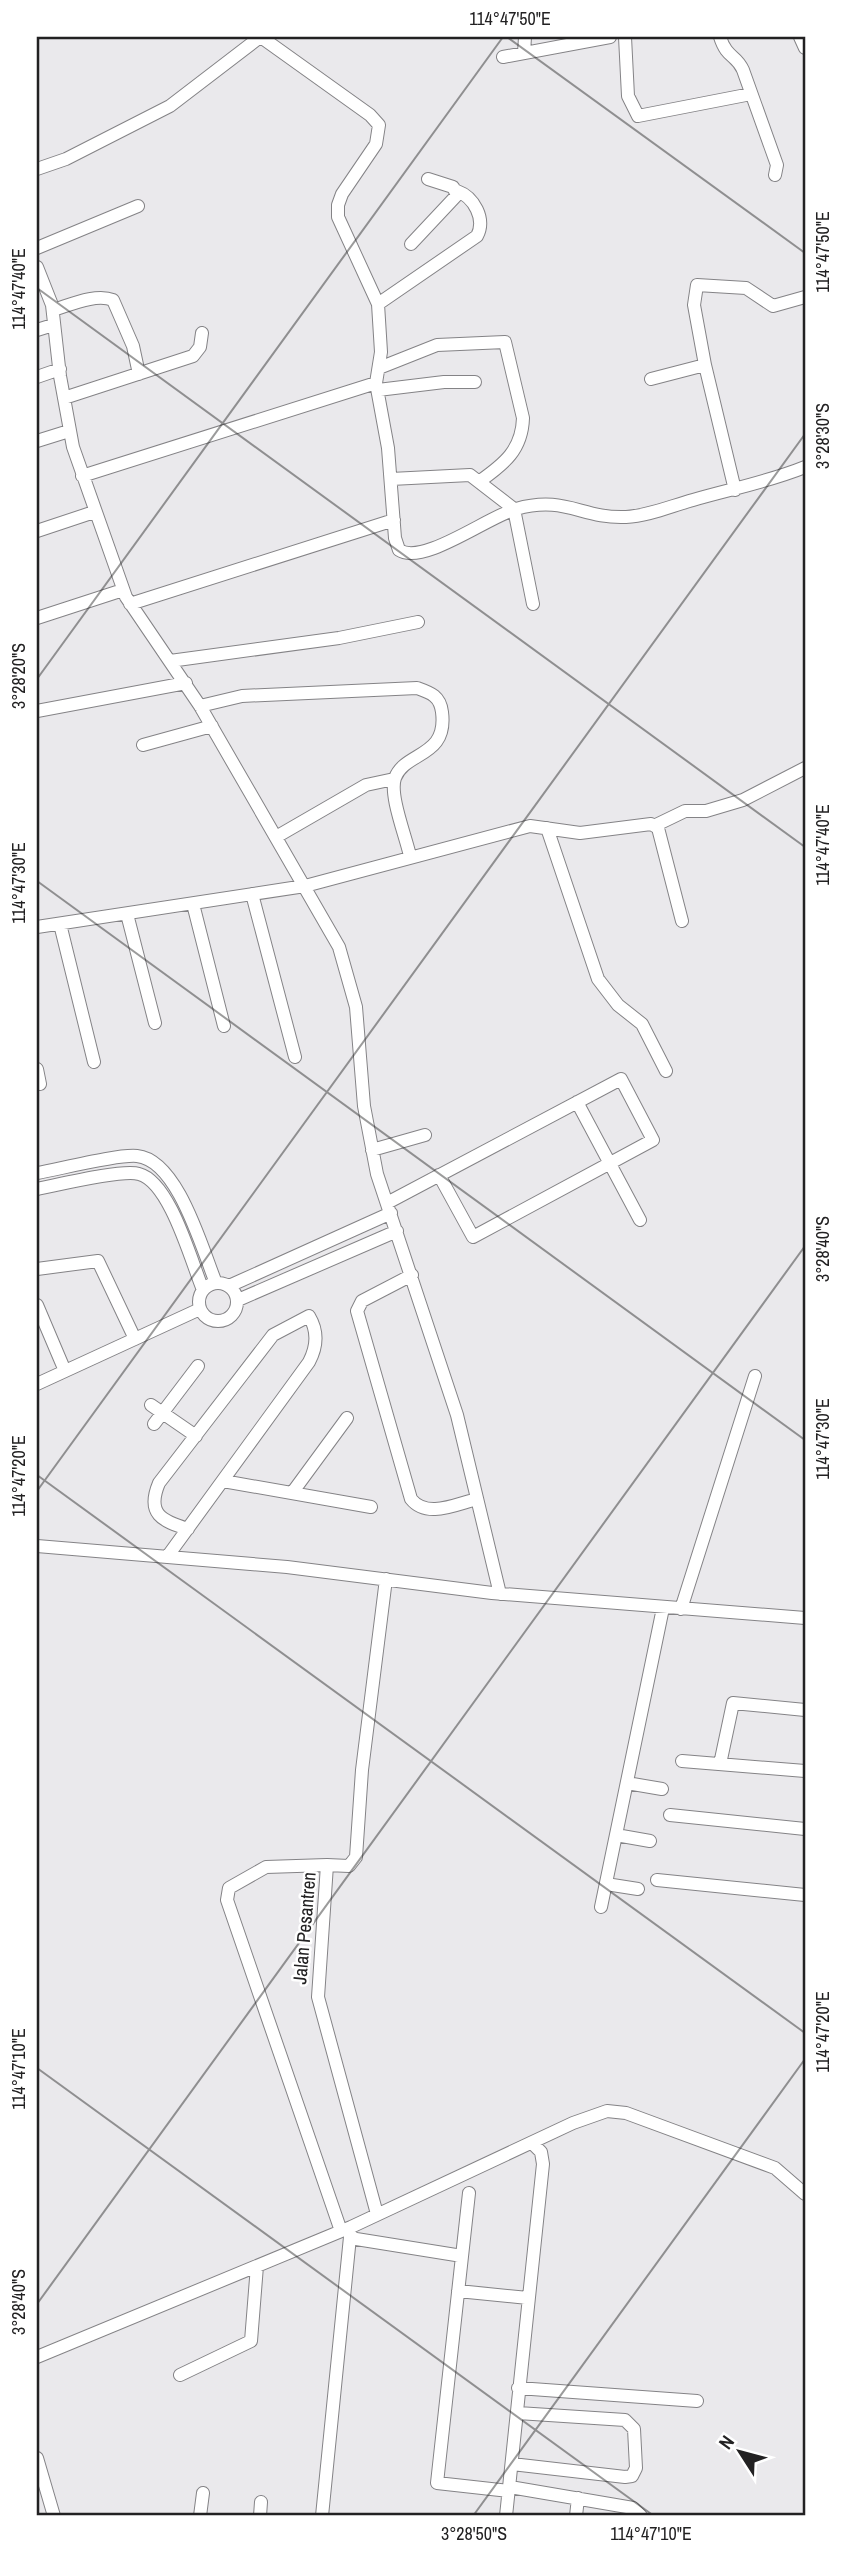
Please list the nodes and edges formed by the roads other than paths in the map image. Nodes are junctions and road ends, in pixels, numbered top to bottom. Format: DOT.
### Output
graph roads {
  1 [pos="261,37"];
  2 [pos="525,37"];
  3 [pos="610,37"];
  4 [pos="625,37"];
  5 [pos="720,37"];
  6 [pos="800,37"];
  7 [pos="805,48"];
  8 [pos="524,53"];
  9 [pos="503,57"];
  10 [pos="751,94"];
  11 [pos="37,169"];
  12 [pos="775,175"];
  13 [pos="428,179"];
  14 [pos="457,191"];
  15 [pos="138,206"];
  16 [pos="411,244"];
  17 [pos="37,248"];
  18 [pos="37,267"];
  19 [pos="805,297"];
  20 [pos="378,304"];
  21 [pos="53,310"];
  22 [pos="52,325"];
  23 [pos="37,330"];
  24 [pos="202,333"];
  25 [pos="705,365"];
  26 [pos="379,368"];
  27 [pos="60,369"];
  28 [pos="139,374"];
  29 [pos="37,377"];
  30 [pos="651,379"];
  31 [pos="475,382"];
  32 [pos="377,386"];
  33 [pos="64,398"];
  34 [pos="69,431"];
  35 [pos="37,441"];
  36 [pos="805,467"];
  37 [pos="82,476"];
  38 [pos="391,479"];
  39 [pos="480,481"];
  40 [pos="735,490"];
  41 [pos="514,509"];
  42 [pos="94,512"];
  43 [pos="394,520"];
  44 [pos="37,531"];
  45 [pos="123,590"];
  46 [pos="130,604"];
  47 [pos="533,604"];
  48 [pos="37,618"];
  49 [pos="418,622"];
  50 [pos="170,661"];
  51 [pos="186,683"];
  52 [pos="200,706"];
  53 [pos="37,711"];
  54 [pos="212,726"];
  55 [pos="143,745"];
  56 [pos="805,768"];
  57 [pos="394,779"];
  58 [pos="656,825"];
  59 [pos="547,828"];
  60 [pos="276,836"];
  61 [pos="410,856"];
  62 [pos="305,886"];
  63 [pos="252,894"];
  64 [pos="193,904"];
  65 [pos="127,914"];
  66 [pos="682,921"];
  67 [pos="60,924"];
  68 [pos="37,927"];
  69 [pos="155,1023"];
  70 [pos="224,1026"];
  71 [pos="295,1057"];
  72 [pos="94,1062"];
  73 [pos="37,1069"];
  74 [pos="666,1071"];
  75 [pos="40,1084"];
  76 [pos="577,1102"];
  77 [pos="425,1135"];
  78 [pos="372,1150"];
  79 [pos="610,1163"];
  80 [pos="37,1173"];
  81 [pos="439,1175"];
  82 [pos="37,1189"];
  83 [pos="389,1208"];
  84 [pos="189,1220"];
  85 [pos="640,1220"];
  86 [pos="177,1225"];
  87 [pos="397,1231"];
  88 [pos="298,1255"];
  89 [pos="37,1269"];
  90 [pos="305,1271"];
  91 [pos="412,1275"];
  92 [pos="216,1283"];
  93 [pos="229,1286"];
  94 [pos="203,1290"];
  95 [pos="238,1300"];
  96 [pos="37,1305"];
  97 [pos="200,1309"];
  98 [pos="135,1339"];
  99 [pos="198,1366"];
  100 [pos="65,1371"];
  101 [pos="755,1376"];
  102 [pos="37,1384"];
  103 [pos="157,1409"];
  104 [pos="347,1418"];
  105 [pos="154,1424"];
  106 [pos="195,1436"];
  107 [pos="223,1482"];
  108 [pos="292,1493"];
  109 [pos="477,1499"];
  110 [pos="371,1507"];
  111 [pos="188,1529"];
  112 [pos="37,1546"];
  113 [pos="167,1557"];
  114 [pos="386,1579"];
  115 [pos="500,1594"];
  116 [pos="663,1608"];
  117 [pos="681,1609"];
  118 [pos="805,1618"];
  119 [pos="805,1710"];
  120 [pos="682,1761"];
  121 [pos="720,1764"];
  122 [pos="805,1771"];
  123 [pos="626,1783"];
  124 [pos="662,1789"];
  125 [pos="670,1815"];
  126 [pos="805,1829"];
  127 [pos="616,1835"];
  128 [pos="650,1841"];
  129 [pos="327,1865"];
  130 [pos="657,1880"];
  131 [pos="606,1884"];
  132 [pos="638,1889"];
  133 [pos="805,1895"];
  134 [pos="601,1907"];
  135 [pos="532,2143"];
  136 [pos="469,2193"];
  137 [pos="805,2194"];
  138 [pos="377,2214"];
  139 [pos="348,2232"];
  140 [pos="462,2256"];
  141 [pos="257,2266"];
  142 [pos="458,2291"];
  143 [pos="528,2298"];
  144 [pos="37,2357"];
  145 [pos="180,2375"];
  146 [pos="518,2388"];
  147 [pos="697,2401"];
  148 [pos="518,2413"];
  149 [pos="37,2458"];
  150 [pos="513,2464"];
  151 [pos="510,2489"];
  152 [pos="203,2493"];
  153 [pos="578,2498"];
  154 [pos="261,2502"];
  155 [pos="54,2516"];
  156 [pos="200,2516"];
  157 [pos="260,2516"];
  158 [pos="322,2516"];
  159 [pos="506,2516"];
  160 [pos="576,2516"];
  161 [pos="641,2516"];
  1 -- 11 [label="street"];
  1 -- 20 [label="street"];
  2 -- 8 [label="street"];
  3 -- 8 [label="street"];
  4 -- 10 [label="street"];
  5 -- 10 [label="street"];
  6 -- 7 [label="street"];
  8 -- 9 [label="street"];
  10 -- 12 [label="street"];
  13 -- 14 [label="street"];
  14 -- 16 [label="street"];
  14 -- 20 [label="street"];
  15 -- 17 [label="street"];
  18 -- 21 [label="street"];
  19 -- 25 [label="street"];
  20 -- 26 [label="street"];
  21 -- 22 [label="street"];
  21 -- 28 [label="street"];
  22 -- 23 [label="street"];
  22 -- 27 [label="street"];
  24 -- 28 [label="street"];
  25 -- 30 [label="street"];
  25 -- 40 [label="street"];
  26 -- 32 [label="street"];
  26 -- 39 [label="street"];
  27 -- 29 [label="street"];
  27 -- 33 [label="street"];
  28 -- 33 [label="street"];
  31 -- 32 [label="street"];
  32 -- 37 [label="street"];
  32 -- 38 [label="street"];
  33 -- 34 [label="street"];
  34 -- 35 [label="street"];
  34 -- 37 [label="street"];
  36 -- 40 [label="street"];
  37 -- 42 [label="street"];
  38 -- 39 [label="street"];
  38 -- 43 [label="street"];
  39 -- 41 [label="street"];
  40 -- 41 [label="street"];
  41 -- 43 [label="street"];
  41 -- 47 [label="street"];
  42 -- 44 [label="street"];
  42 -- 45 [label="street"];
  43 -- 46 [label="street"];
  45 -- 46 [label="street"];
  45 -- 48 [label="street"];
  46 -- 50 [label="street"];
  49 -- 50 [label="street"];
  50 -- 51 [label="street"];
  51 -- 52 [label="street"];
  51 -- 53 [label="street"];
  52 -- 54 [label="street"];
  52 -- 57 [label="street"];
  54 -- 55 [label="street"];
  54 -- 60 [label="street"];
  56 -- 58 [label="street"];
  57 -- 60 [label="street"];
  57 -- 61 [label="street"];
  58 -- 59 [label="street"];
  58 -- 66 [label="street"];
  59 -- 61 [label="street"];
  59 -- 74 [label="street"];
  60 -- 62 [label="street"];
  61 -- 62 [label="street"];
  62 -- 63 [label="street"];
  62 -- 78 [label="street"];
  63 -- 64 [label="street"];
  63 -- 71 [label="street"];
  64 -- 65 [label="street"];
  64 -- 70 [label="street"];
  65 -- 67 [label="street"];
  65 -- 69 [label="street"];
  67 -- 68 [label="street"];
  67 -- 72 [label="street"];
  73 -- 75 [label="street"];
  76 -- 79 [label="street"];
  76 -- 79 [label="street"];
  76 -- 81 [label="street"];
  77 -- 78 [label="street"];
  78 -- 83 [label="street"];
  79 -- 81 [label="street"];
  79 -- 85 [label="street"];
  80 -- 84 [label="street"];
  81 -- 83 [label="street"];
  82 -- 86 [label="street"];
  83 -- 87 [label="street"];
  83 -- 88 [label="street"];
  84 -- 86 [label="street"];
  84 -- 92 [label="street"];
  86 -- 94 [label="street"];
  87 -- 90 [label="street"];
  87 -- 91 [label="street"];
  88 -- 90 [label="street"];
  88 -- 93 [label="street"];
  89 -- 98 [label="street"];
  90 -- 95 [label="street"];
  91 -- 109 [label="street"];
  91 -- 109 [label="street"];
  92 -- 93 [label="street"];
  92 -- 94 [label="street"];
  93 -- 95 [label="street"];
  94 -- 97 [label="street"];
  95 -- 97 [label="street"];
  96 -- 100 [label="street"];
  97 -- 98 [label="street"];
  98 -- 100 [label="street"];
  99 -- 103 [label="street"];
  100 -- 102 [label="street"];
  101 -- 117 [label="street"];
  103 -- 105 [label="street"];
  103 -- 106 [label="street"];
  104 -- 108 [label="street"];
  106 -- 107 [label="street"];
  106 -- 111 [label="street"];
  107 -- 108 [label="street"];
  107 -- 111 [label="street"];
  108 -- 110 [label="street"];
  109 -- 115 [label="street"];
  111 -- 113 [label="street"];
  112 -- 113 [label="street"];
  113 -- 114 [label="street"];
  114 -- 115 [label="street"];
  114 -- 129 [label="street, Jalan Pesantren"];
  115 -- 116 [label="street"];
  116 -- 117 [label="street"];
  116 -- 123 [label="street"];
  117 -- 118 [label="street"];
  119 -- 121 [label="street"];
  120 -- 121 [label="street"];
  121 -- 122 [label="street"];
  123 -- 124 [label="street"];
  123 -- 127 [label="street"];
  125 -- 126 [label="street"];
  127 -- 128 [label="street"];
  127 -- 131 [label="street"];
  129 -- 138 [label="street, Jalan Pesantren"];
  129 -- 139 [label="street"];
  130 -- 133 [label="street"];
  131 -- 132 [label="street"];
  131 -- 134 [label="street"];
  135 -- 137 [label="street"];
  135 -- 138 [label="street"];
  135 -- 143 [label="street"];
  136 -- 140 [label="street"];
  138 -- 139 [label="street"];
  139 -- 140 [label="street"];
  139 -- 141 [label="street"];
  139 -- 158 [label="street"];
  140 -- 142 [label="street"];
  141 -- 144 [label="street"];
  141 -- 145 [label="street"];
  142 -- 143 [label="street"];
  142 -- 151 [label="street"];
  143 -- 146 [label="street"];
  146 -- 147 [label="street"];
  146 -- 148 [label="street"];
  148 -- 150 [label="street"];
  148 -- 150 [label="street"];
  149 -- 155 [label="street"];
  150 -- 151 [label="street"];
  151 -- 153 [label="street"];
  151 -- 159 [label="street"];
  152 -- 156 [label="street"];
  153 -- 160 [label="street"];
  153 -- 161 [label="street"];
  154 -- 157 [label="street"];
}
